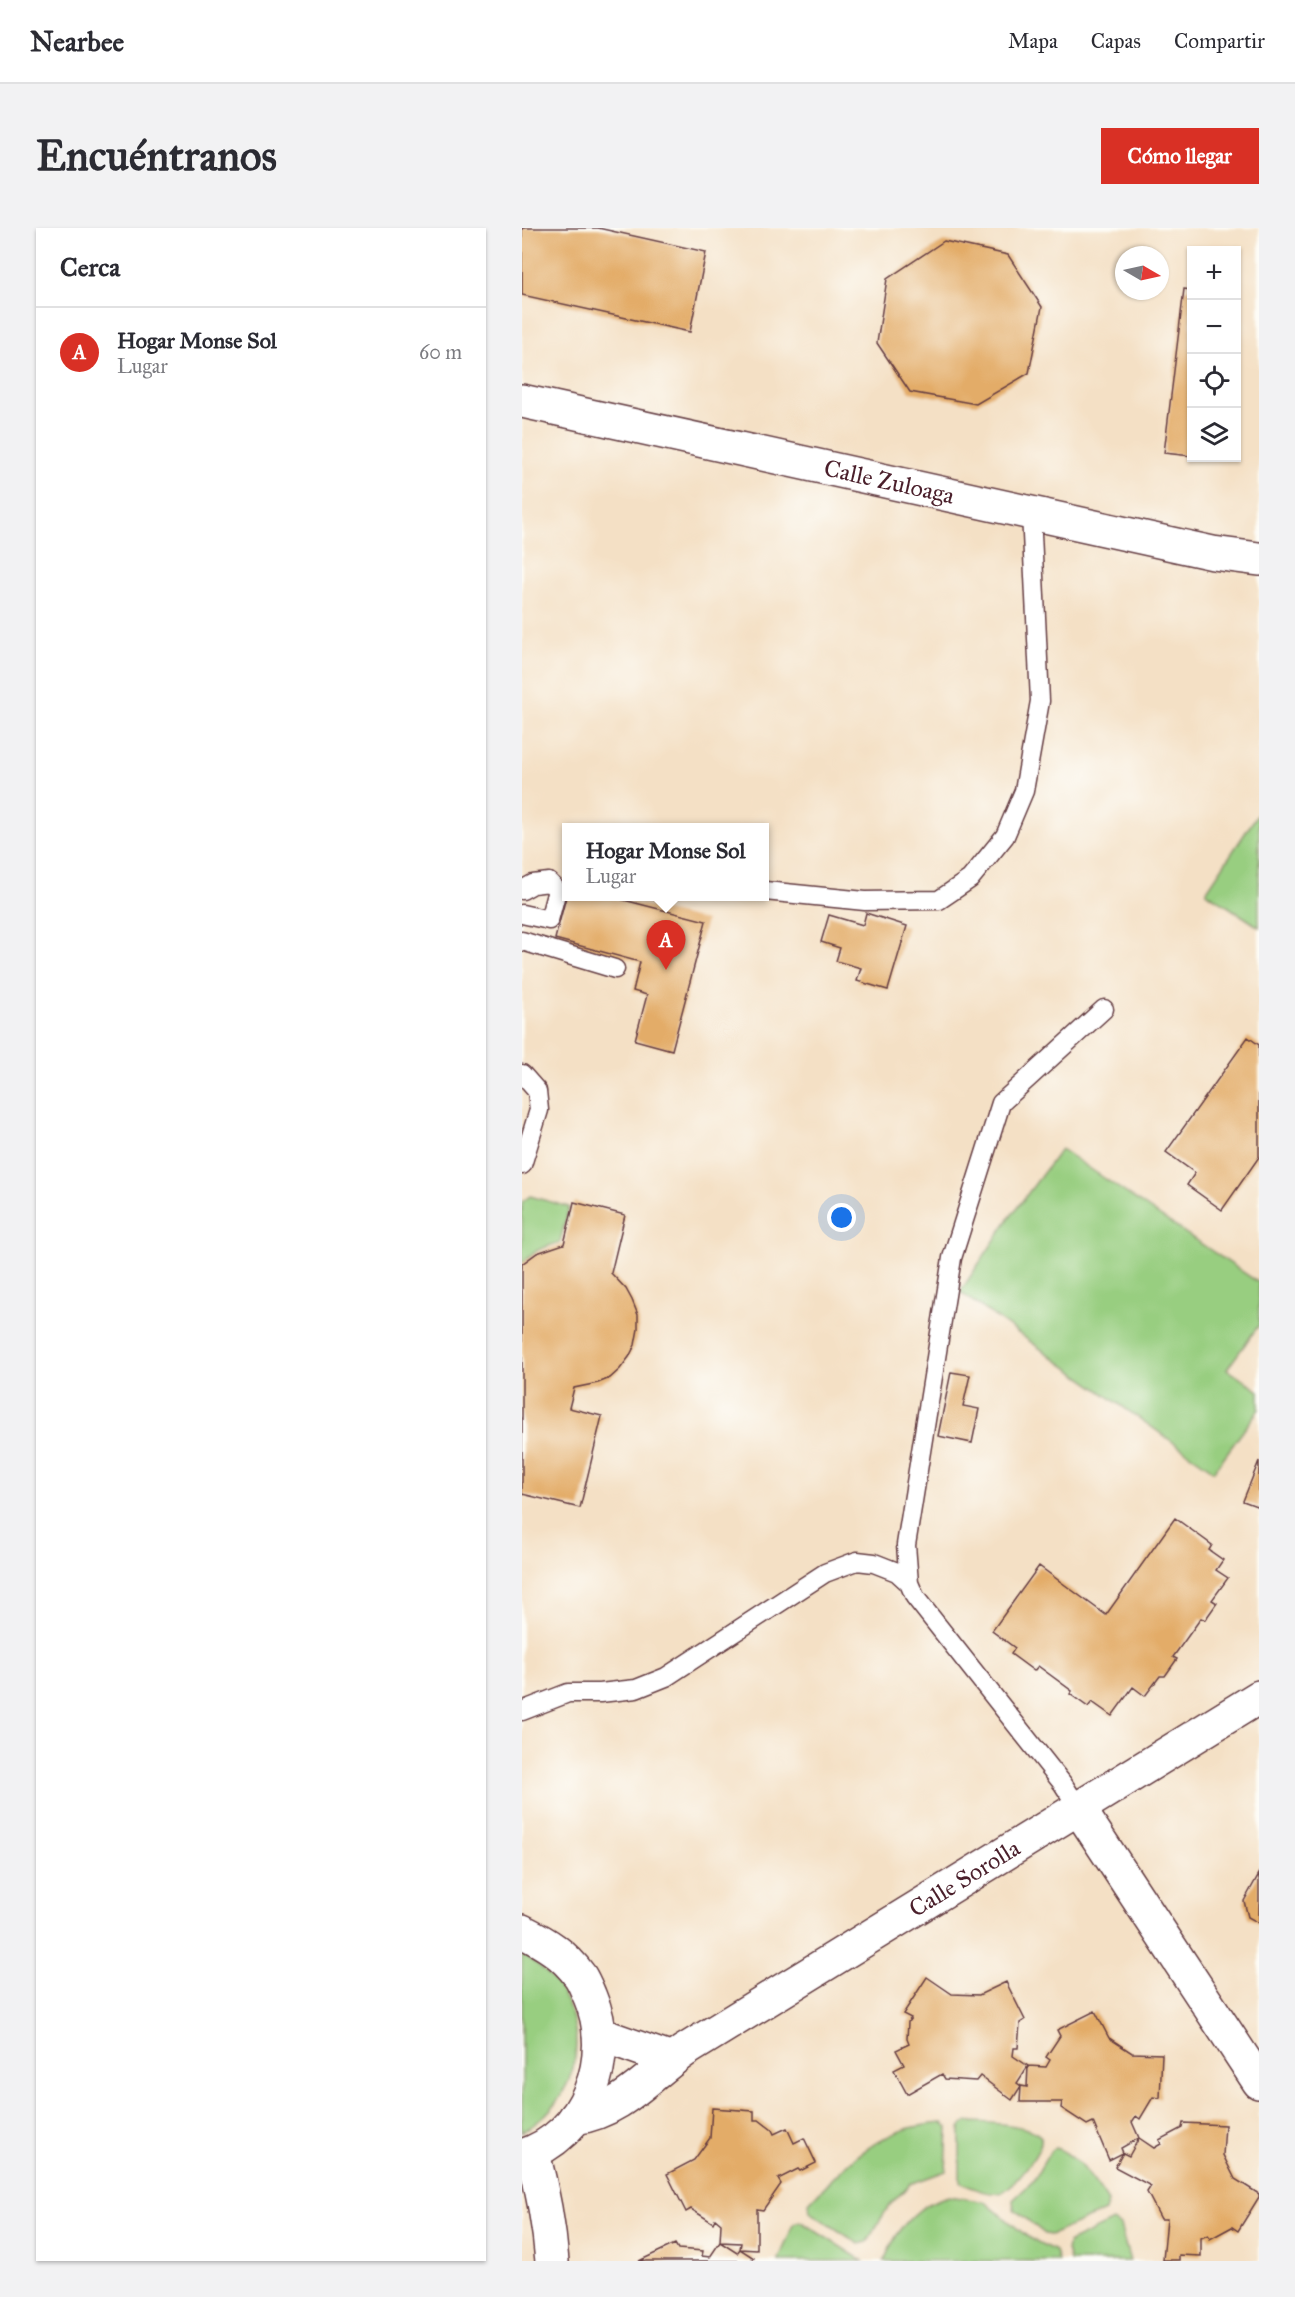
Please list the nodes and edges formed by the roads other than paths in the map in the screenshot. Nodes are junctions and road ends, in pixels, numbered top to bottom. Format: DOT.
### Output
graph roads {
  1 [pos="522,401"];
  2 [pos="1031,513"];
  3 [pos="1259,559"];
  4 [pos="558,881"];
  5 [pos="522,890"];
  6 [pos="769,891"];
  7 [pos="522,914"];
  8 [pos="522,941"];
  9 [pos="615,969"];
  10 [pos="1104,1009"];
  11 [pos="522,1074"];
  12 [pos="522,1165"];
  13 [pos="909,1583"];
  14 [pos="1259,1697"];
  15 [pos="522,1711"];
  16 [pos="1079,1809"];
  17 [pos="522,1931"];
  18 [pos="599,2034"];
  19 [pos="672,2060"];
  20 [pos="1259,2082"];
  21 [pos="575,2118"];
  22 [pos="527,2154"];
  23 [pos="552,2261"];
  1 -- 2 [label="street, Calle Zuloaga"];
  2 -- 3 [label="street, Calle Zuloaga"];
  2 -- 6 [label="lane"];
  4 -- 5 [label="lane"];
  4 -- 7 [label="lane"];
  8 -- 9 [label="lane"];
  10 -- 13 [label="lane"];
  11 -- 12 [label="lane"];
  13 -- 15 [label="lane"];
  13 -- 16 [label="lane"];
  14 -- 16 [label="street, Calle Sorolla"];
  16 -- 19 [label="street, Calle Sorolla"];
  16 -- 20 [label="street"];
  17 -- 18 [label="street"];
  18 -- 19 [label="street"];
  18 -- 21 [label="street"];
  19 -- 21 [label="street, Calle Sorolla"];
  21 -- 22 [label="street"];
  22 -- 23 [label="street"];
}
